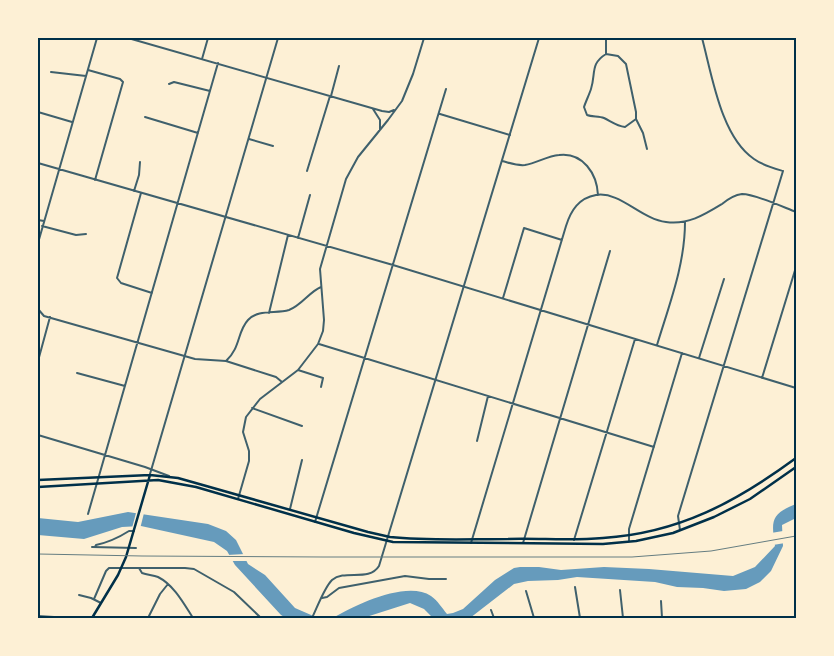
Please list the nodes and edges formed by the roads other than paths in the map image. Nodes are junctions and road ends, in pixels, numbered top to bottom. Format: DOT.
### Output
graph roads {
  1 [pos="97,38"];
  2 [pos="128,38"];
  3 [pos="148,38"];
  4 [pos="208,38"];
  5 [pos="278,38"];
  6 [pos="424,38"];
  7 [pos="539,38"];
  8 [pos="606,38"];
  9 [pos="620,38"];
  10 [pos="654,38"];
  11 [pos="702,38"];
  12 [pos="146,43"];
  13 [pos="606,54"];
  14 [pos="202,59"];
  15 [pos="218,63"];
  16 [pos="339,66"];
  17 [pos="88,70"];
  18 [pos="51,72"];
  19 [pos="86,76"];
  20 [pos="266,77"];
  21 [pos="169,84"];
  22 [pos="446,90"];
  23 [pos="210,91"];
  24 [pos="330,96"];
  25 [pos="372,108"];
  26 [pos="397,108"];
  27 [pos="38,112"];
  28 [pos="439,114"];
  29 [pos="145,117"];
  30 [pos="636,119"];
  31 [pos="72,122"];
  32 [pos="379,132"];
  33 [pos="198,133"];
  34 [pos="510,135"];
  35 [pos="248,138"];
  36 [pos="273,146"];
  37 [pos="647,149"];
  38 [pos="502,161"];
  39 [pos="140,162"];
  40 [pos="38,163"];
  41 [pos="59,169"];
  42 [pos="306,171"];
  43 [pos="95,180"];
  44 [pos="134,191"];
  45 [pos="141,193"];
  46 [pos="598,194"];
  47 [pos="310,195"];
  48 [pos="177,203"];
  49 [pos="774,204"];
  50 [pos="796,212"];
  51 [pos="225,217"];
  52 [pos="38,220"];
  53 [pos="44,221"];
  54 [pos="685,222"];
  55 [pos="42,226"];
  56 [pos="86,234"];
  57 [pos="288,235"];
  58 [pos="298,238"];
  59 [pos="562,240"];
  60 [pos="38,242"];
  61 [pos="327,246"];
  62 [pos="610,251"];
  63 [pos="393,265"];
  64 [pos="796,267"];
  65 [pos="724,279"];
  66 [pos="464,287"];
  67 [pos="321,288"];
  68 [pos="152,292"];
  69 [pos="503,299"];
  70 [pos="38,309"];
  71 [pos="541,310"];
  72 [pos="269,312"];
  73 [pos="38,314"];
  74 [pos="44,316"];
  75 [pos="50,317"];
  76 [pos="588,325"];
  77 [pos="635,339"];
  78 [pos="137,342"];
  79 [pos="318,344"];
  80 [pos="656,346"];
  81 [pos="682,354"];
  82 [pos="185,356"];
  83 [pos="365,358"];
  84 [pos="699,359"];
  85 [pos="38,361"];
  86 [pos="226,361"];
  87 [pos="724,366"];
  88 [pos="298,370"];
  89 [pos="77,373"];
  90 [pos="762,378"];
  91 [pos="435,380"];
  92 [pos="282,382"];
  93 [pos="125,386"];
  94 [pos="322,387"];
  95 [pos="796,388"];
  96 [pos="488,396"];
  97 [pos="512,403"];
  98 [pos="252,408"];
  99 [pos="560,418"];
  100 [pos="302,426"];
  101 [pos="607,432"];
  102 [pos="38,435"];
  103 [pos="477,442"];
  104 [pos="654,447"];
  105 [pos="105,455"];
  106 [pos="796,458"];
  107 [pos="302,460"];
  108 [pos="796,467"];
  109 [pos="152,469"];
  110 [pos="150,475"];
  111 [pos="171,477"];
  112 [pos="98,478"];
  113 [pos="38,480"];
  114 [pos="148,480"];
  115 [pos="97,484"];
  116 [pos="39,487"];
  117 [pos="240,495"];
  118 [pos="238,500"];
  119 [pos="290,509"];
  120 [pos="88,514"];
  121 [pos="316,517"];
  122 [pos="315,522"];
  123 [pos="678,523"];
  124 [pos="135,530"];
  125 [pos="680,530"];
  126 [pos="629,535"];
  127 [pos="387,537"];
  128 [pos="523,538"];
  129 [pos="471,539"];
  130 [pos="574,539"];
  131 [pos="386,542"];
  132 [pos="629,542"];
  133 [pos="471,543"];
  134 [pos="523,543"];
  135 [pos="574,544"];
  136 [pos="136,548"];
  137 [pos="139,568"];
  138 [pos="446,579"];
  139 [pos="168,584"];
  140 [pos="575,587"];
  141 [pos="620,590"];
  142 [pos="526,591"];
  143 [pos="79,595"];
  144 [pos="322,598"];
  145 [pos="94,599"];
  146 [pos="661,601"];
  147 [pos="101,603"];
  148 [pos="491,610"];
  149 [pos="38,616"];
  150 [pos="70,618"];
  151 [pos="92,618"];
  152 [pos="148,618"];
  153 [pos="193,618"];
  154 [pos="261,618"];
  155 [pos="312,618"];
  156 [pos="494,618"];
  157 [pos="534,618"];
  158 [pos="580,618"];
  159 [pos="623,618"];
  160 [pos="662,618"];
  1 -- 17 [label="street"];
  2 -- 12 [label="street"];
  3 -- 12 [label="street"];
  4 -- 14 [label="street"];
  5 -- 20 [label="street"];
  6 -- 26 [label="street"];
  7 -- 34 [label="street"];
  8 -- 13 [label="street"];
  9 -- 10 [label="street"];
  11 -- 49 [label="street"];
  12 -- 14 [label="street"];
  13 -- 30 [label="street"];
  13 -- 30 [label="street"];
  14 -- 15 [label="street"];
  15 -- 20 [label="street"];
  15 -- 23 [label="street"];
  16 -- 24 [label="street"];
  17 -- 19 [label="street"];
  17 -- 43 [label="street"];
  18 -- 19 [label="street"];
  19 -- 31 [label="street"];
  20 -- 24 [label="street"];
  20 -- 35 [label="street"];
  21 -- 23 [label="street"];
  22 -- 28 [label="street"];
  23 -- 33 [label="street"];
  24 -- 25 [label="street"];
  24 -- 42 [label="street"];
  25 -- 26 [label="street"];
  25 -- 32 [label="street"];
  26 -- 32 [label="street"];
  27 -- 31 [label="street"];
  28 -- 34 [label="street"];
  28 -- 63 [label="street"];
  29 -- 33 [label="street"];
  30 -- 37 [label="street"];
  31 -- 41 [label="street"];
  32 -- 61 [label="street"];
  33 -- 48 [label="street"];
  34 -- 38 [label="street"];
  35 -- 36 [label="street"];
  35 -- 51 [label="street"];
  38 -- 46 [label="street"];
  38 -- 66 [label="street"];
  39 -- 44 [label="street"];
  40 -- 41 [label="street"];
  41 -- 43 [label="street"];
  41 -- 53 [label="street"];
  43 -- 44 [label="street"];
  44 -- 45 [label="street"];
  45 -- 48 [label="street"];
  45 -- 68 [label="street"];
  46 -- 54 [label="street"];
  46 -- 59 [label="street"];
  47 -- 58 [label="street"];
  48 -- 51 [label="street"];
  48 -- 68 [label="street"];
  49 -- 50 [label="street"];
  49 -- 54 [label="street"];
  49 -- 87 [label="street"];
  51 -- 57 [label="street"];
  51 -- 82 [label="street"];
  52 -- 53 [label="street"];
  53 -- 55 [label="street"];
  54 -- 80 [label="street"];
  55 -- 56 [label="street"];
  55 -- 60 [label="street"];
  57 -- 58 [label="street"];
  57 -- 72 [label="street"];
  58 -- 61 [label="street"];
  59 -- 69 [label="street"];
  59 -- 71 [label="street"];
  61 -- 63 [label="street"];
  61 -- 67 [label="street"];
  62 -- 76 [label="street"];
  63 -- 66 [label="street"];
  63 -- 83 [label="street"];
  64 -- 90 [label="street"];
  65 -- 84 [label="street"];
  66 -- 69 [label="street"];
  66 -- 91 [label="street"];
  67 -- 72 [label="street"];
  67 -- 79 [label="street"];
  68 -- 78 [label="street"];
  69 -- 71 [label="street"];
  70 -- 74 [label="street"];
  71 -- 76 [label="street"];
  71 -- 97 [label="street"];
  72 -- 86 [label="street"];
  73 -- 74 [label="street"];
  74 -- 75 [label="street"];
  75 -- 78 [label="street"];
  75 -- 85 [label="street"];
  76 -- 77 [label="street"];
  76 -- 99 [label="street"];
  77 -- 80 [label="street"];
  77 -- 101 [label="street"];
  78 -- 82 [label="street"];
  78 -- 93 [label="street"];
  79 -- 83 [label="street"];
  79 -- 88 [label="street"];
  80 -- 81 [label="street"];
  81 -- 84 [label="street"];
  81 -- 104 [label="street"];
  82 -- 86 [label="street"];
  82 -- 109 [label="street"];
  83 -- 91 [label="street"];
  83 -- 121 [label="street"];
  84 -- 87 [label="street"];
  86 -- 92 [label="street"];
  87 -- 90 [label="street"];
  87 -- 123 [label="street"];
  88 -- 92 [label="street"];
  88 -- 94 [label="street"];
  89 -- 93 [label="street"];
  90 -- 95 [label="street"];
  91 -- 96 [label="street"];
  91 -- 127 [label="street"];
  92 -- 98 [label="street"];
  93 -- 105 [label="street"];
  96 -- 97 [label="street"];
  96 -- 103 [label="street"];
  97 -- 99 [label="street"];
  97 -- 129 [label="street"];
  98 -- 100 [label="street"];
  98 -- 117 [label="street"];
  99 -- 101 [label="street"];
  99 -- 128 [label="street"];
  101 -- 104 [label="street"];
  101 -- 130 [label="street"];
  102 -- 105 [label="street"];
  104 -- 126 [label="street"];
  105 -- 109 [label="street"];
  105 -- 112 [label="street"];
  106 -- 123 [label="main road"];
  107 -- 119 [label="street"];
  108 -- 125 [label="main road"];
  109 -- 110 [label="street"];
  109 -- 111 [label="street"];
  110 -- 111 [label="main road"];
  110 -- 112 [label="main road"];
  110 -- 114 [label="main road"];
  111 -- 117 [label="main road"];
  112 -- 113 [label="main road"];
  112 -- 115 [label="street"];
  113 -- 116 [label="main road"];
  114 -- 115 [label="main road"];
  114 -- 118 [label="main road"];
  114 -- 124 [label="main road"];
  115 -- 116 [label="main road"];
  115 -- 120 [label="street"];
  117 -- 118 [label="street"];
  117 -- 119 [label="main road"];
  118 -- 122 [label="main road"];
  119 -- 121 [label="main road"];
  121 -- 122 [label="street"];
  121 -- 127 [label="main road"];
  122 -- 131 [label="main road"];
  123 -- 125 [label="street"];
  123 -- 126 [label="main road"];
  124 -- 136 [label="street"];
  124 -- 147 [label="main road"];
  125 -- 132 [label="main road"];
  126 -- 130 [label="main road"];
  126 -- 132 [label="street"];
  127 -- 129 [label="main road"];
  127 -- 131 [label="street"];
  128 -- 129 [label="main road"];
  128 -- 130 [label="main road"];
  128 -- 134 [label="street"];
  129 -- 133 [label="street"];
  130 -- 135 [label="street"];
  131 -- 133 [label="main road"];
  131 -- 144 [label="street"];
  132 -- 135 [label="main road"];
  133 -- 134 [label="main road"];
  134 -- 135 [label="main road"];
  137 -- 139 [label="street"];
  137 -- 145 [label="street"];
  137 -- 154 [label="street"];
  138 -- 144 [label="street"];
  139 -- 152 [label="street"];
  139 -- 153 [label="street"];
  140 -- 158 [label="street"];
  141 -- 159 [label="street"];
  142 -- 157 [label="street"];
  143 -- 145 [label="street"];
  144 -- 155 [label="street"];
  145 -- 147 [label="street"];
  146 -- 160 [label="street"];
  147 -- 151 [label="main road"];
  148 -- 156 [label="street"];
  149 -- 150 [label="street"];
}
